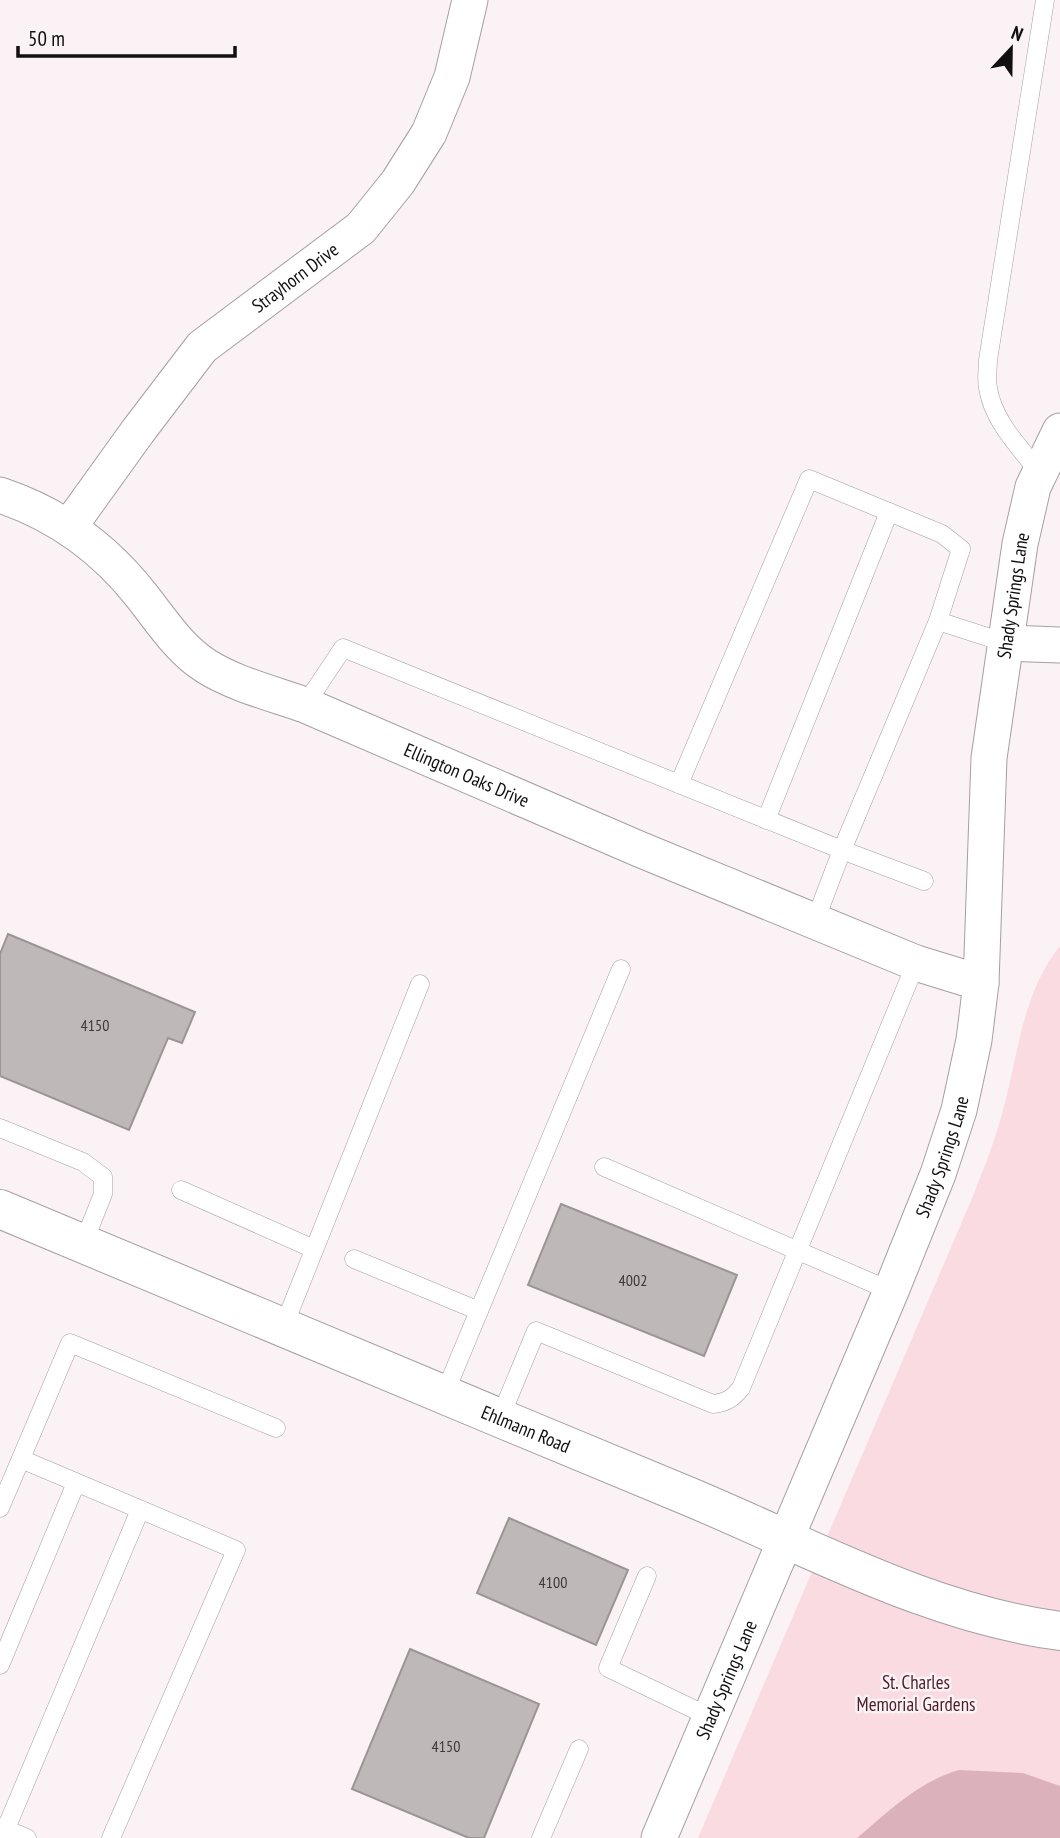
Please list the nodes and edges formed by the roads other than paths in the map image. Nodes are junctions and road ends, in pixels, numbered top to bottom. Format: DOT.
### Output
graph roads {
  1 [pos="470,0"];
  2 [pos="1045,0"];
  3 [pos="1060,431"];
  4 [pos="1040,473"];
  5 [pos="0,495"];
  6 [pos="889,512"];
  7 [pos="69,527"];
  8 [pos="938,621"];
  9 [pos="1006,643"];
  10 [pos="1060,645"];
  11 [pos="305,705"];
  12 [pos="679,784"];
  13 [pos="766,820"];
  14 [pos="842,850"];
  15 [pos="925,881"];
  16 [pos="815,921"];
  17 [pos="916,963"];
  18 [pos="621,969"];
  19 [pos="981,983"];
  20 [pos="420,984"];
  21 [pos="0,1128"];
  22 [pos="604,1167"];
  23 [pos="181,1190"];
  24 [pos="0,1209"];
  25 [pos="83,1244"];
  26 [pos="314,1249"];
  27 [pos="798,1251"];
  28 [pos="354,1259"];
  29 [pos="891,1291"];
  30 [pos="479,1311"];
  31 [pos="283,1328"];
  32 [pos="444,1395"];
  33 [pos="500,1418"];
  34 [pos="276,1428"];
  35 [pos="21,1459"];
  36 [pos="76,1483"];
  37 [pos="0,1508"];
  38 [pos="141,1510"];
  39 [pos="785,1537"];
  40 [pos="647,1576"];
  41 [pos="1060,1631"];
  42 [pos="0,1665"];
  43 [pos="710,1717"];
  44 [pos="579,1749"];
  45 [pos="2,1831"];
  46 [pos="27,1838"];
  47 [pos="111,1838"];
  48 [pos="541,1838"];
  49 [pos="659,1838"];
  1 -- 7 [label="street, Strayhorn Drive"];
  2 -- 4 [label="lane"];
  3 -- 4 [label="street, Shady Springs Lane"];
  4 -- 9 [label="street, Shady Springs Lane"];
  5 -- 7 [label="street, Ellington Oaks Drive"];
  6 -- 8 [label="lane"];
  6 -- 12 [label="lane"];
  6 -- 13 [label="lane"];
  7 -- 11 [label="street, Ellington Oaks Drive"];
  8 -- 9 [label="lane"];
  8 -- 14 [label="lane"];
  9 -- 10 [label="street"];
  9 -- 19 [label="street, Shady Springs Lane"];
  11 -- 12 [label="lane"];
  11 -- 16 [label="street, Ellington Oaks Drive"];
  12 -- 13 [label="lane"];
  13 -- 14 [label="lane"];
  14 -- 15 [label="lane"];
  14 -- 16 [label="lane"];
  16 -- 17 [label="street, Ellington Oaks Drive"];
  17 -- 19 [label="street, Ellington Oaks Drive"];
  17 -- 27 [label="lane"];
  18 -- 30 [label="lane"];
  19 -- 29 [label="street, Shady Springs Lane"];
  20 -- 26 [label="lane"];
  21 -- 25 [label="lane"];
  22 -- 27 [label="lane"];
  23 -- 26 [label="lane"];
  24 -- 25 [label="street, Ehlmann Road"];
  25 -- 31 [label="street, Ehlmann Road"];
  26 -- 31 [label="lane"];
  27 -- 29 [label="lane"];
  27 -- 33 [label="lane"];
  28 -- 30 [label="lane"];
  29 -- 39 [label="street, Shady Springs Lane"];
  30 -- 32 [label="lane"];
  31 -- 32 [label="street, Ehlmann Road"];
  32 -- 33 [label="street, Ehlmann Road"];
  33 -- 39 [label="street, Ehlmann Road"];
  34 -- 35 [label="lane"];
  35 -- 36 [label="lane"];
  35 -- 37 [label="lane"];
  36 -- 38 [label="lane"];
  36 -- 42 [label="lane"];
  38 -- 45 [label="lane"];
  38 -- 47 [label="lane"];
  39 -- 41 [label="street, Ehlmann Road"];
  39 -- 43 [label="street, Shady Springs Lane"];
  40 -- 43 [label="lane"];
  43 -- 49 [label="street, Shady Springs Lane"];
  44 -- 48 [label="lane"];
  45 -- 46 [label="lane"];
}
